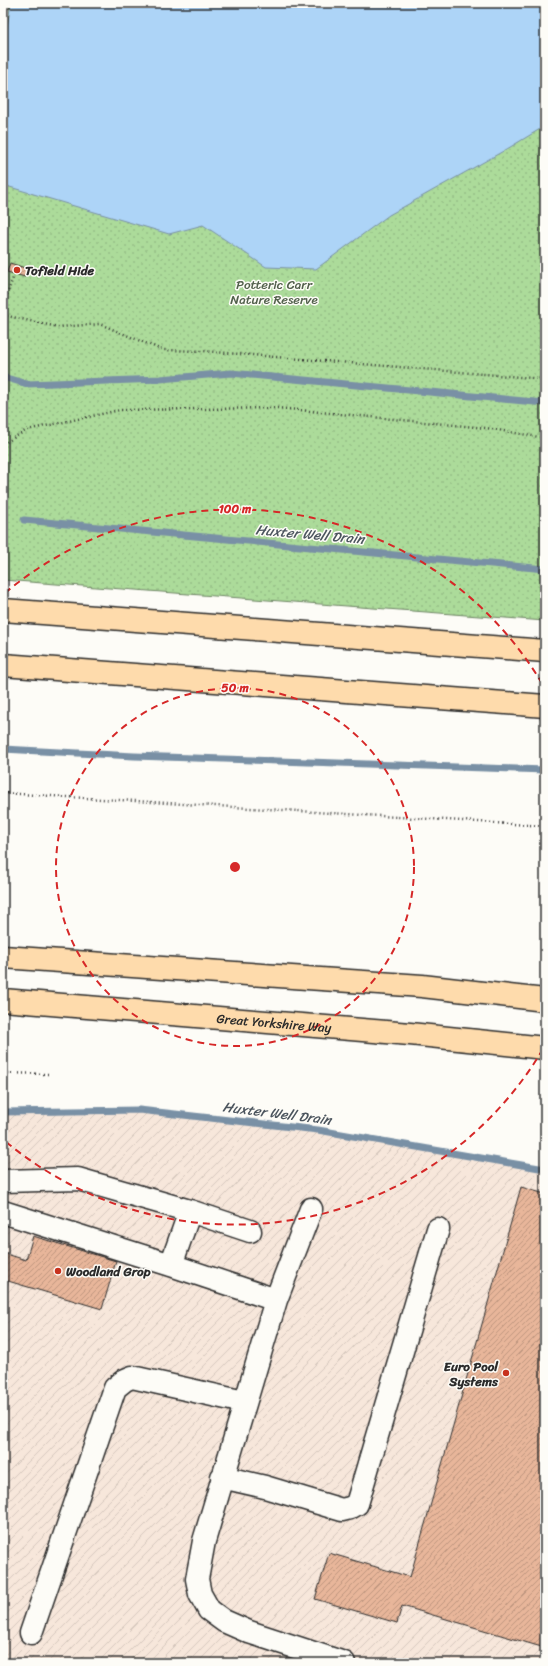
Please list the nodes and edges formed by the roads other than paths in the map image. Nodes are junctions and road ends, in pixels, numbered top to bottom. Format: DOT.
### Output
graph roads {
  1 [pos="8,610"];
  2 [pos="545,651"];
  3 [pos="3,665"];
  4 [pos="545,706"];
  5 [pos="3,957"];
  6 [pos="3,1000"];
  7 [pos="545,1000"];
  8 [pos="545,1048"];
  9 [pos="3,1181"];
  10 [pos="311,1209"];
  11 [pos="3,1212"];
  12 [pos="190,1212"];
  13 [pos="438,1229"];
  14 [pos="250,1231"];
  15 [pos="171,1265"];
  16 [pos="276,1300"];
  17 [pos="244,1402"];
  18 [pos="222,1477"];
  19 [pos="31,1632"];
  20 [pos="344,1663"];
  1 -- 2 [label="highway"];
  3 -- 4 [label="highway"];
  5 -- 7 [label="highway"];
  6 -- 8 [label="highway, Great Yorkshire Way"];
  9 -- 12 [label="lane"];
  10 -- 16 [label="lane"];
  11 -- 15 [label="lane"];
  12 -- 14 [label="lane"];
  12 -- 15 [label="lane"];
  13 -- 18 [label="lane"];
  15 -- 16 [label="lane"];
  16 -- 17 [label="lane"];
  17 -- 18 [label="lane"];
  17 -- 19 [label="lane"];
  18 -- 20 [label="lane"];
}
